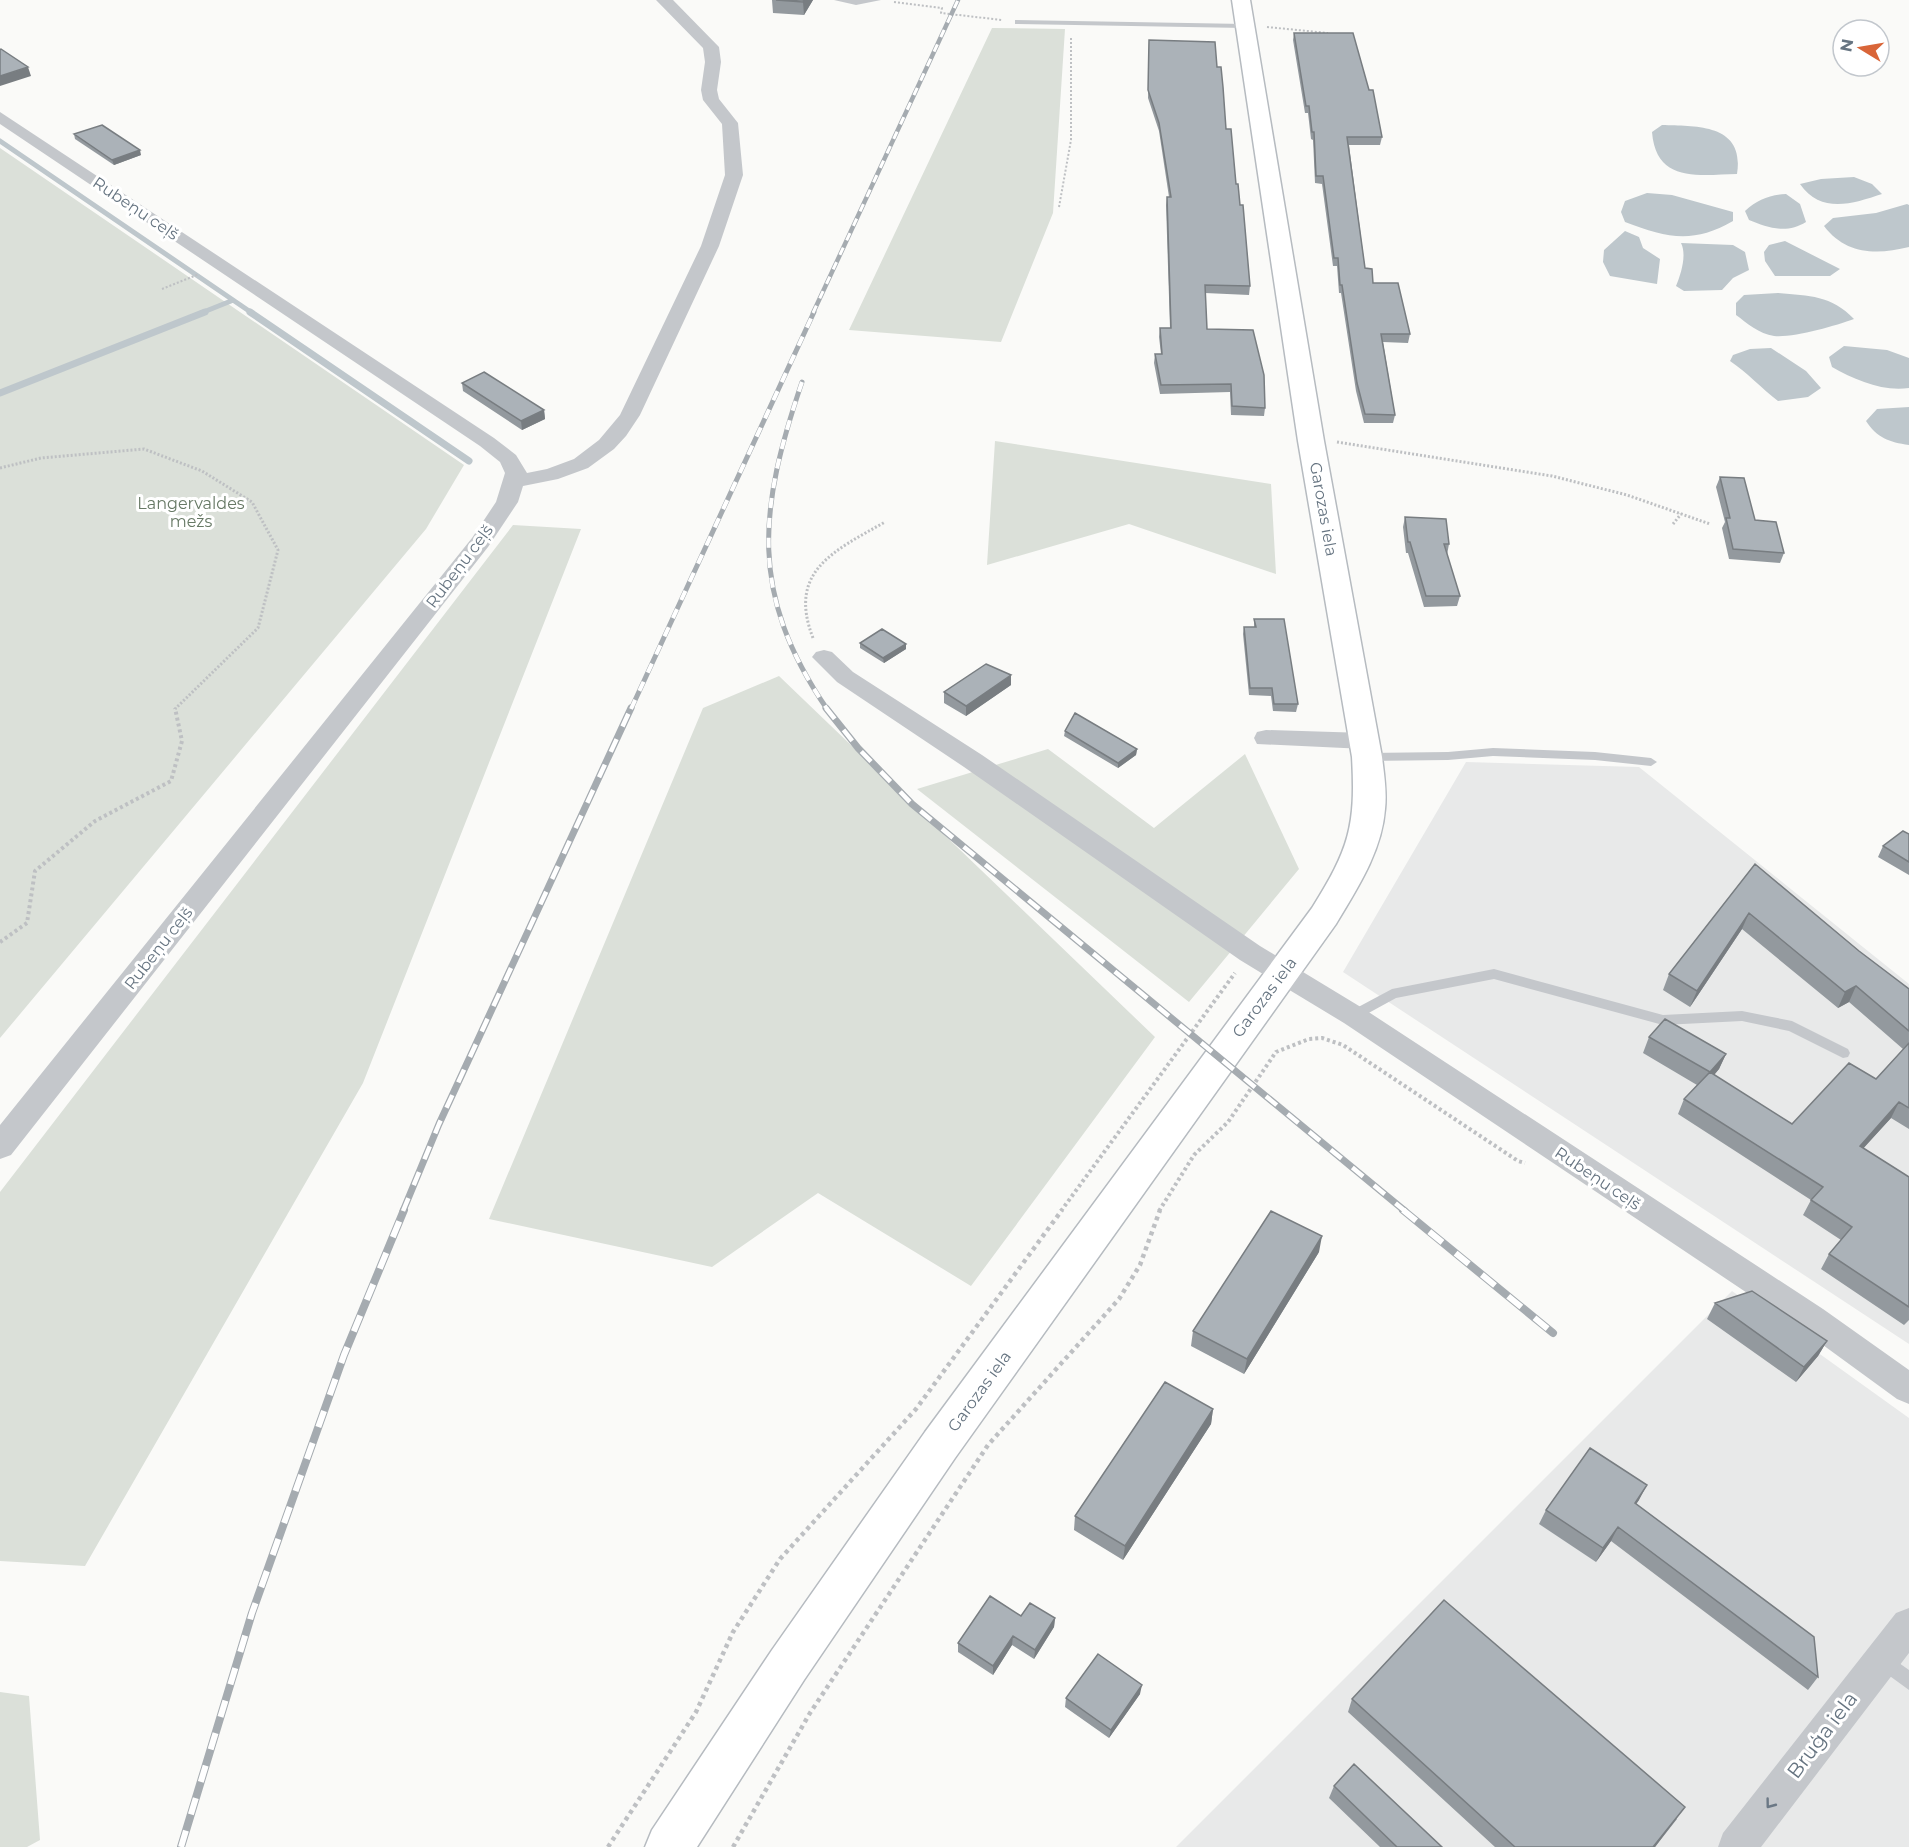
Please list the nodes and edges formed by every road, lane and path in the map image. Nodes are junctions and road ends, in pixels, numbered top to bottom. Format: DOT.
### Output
graph roads {
  1 [pos="664,0"];
  2 [pos="838,0"];
  3 [pos="877,0"];
  4 [pos="889,0"];
  5 [pos="1243,13"];
  6 [pos="1018,22"];
  7 [pos="1074,23"];
  8 [pos="1331,33"];
  9 [pos="0,117"];
  10 [pos="1059,207"];
  11 [pos="202,273"];
  12 [pos="162,289"];
  13 [pos="1311,441"];
  14 [pos="0,468"];
  15 [pos="514,481"];
  16 [pos="1681,514"];
  17 [pos="885,522"];
  18 [pos="1673,524"];
  19 [pos="1710,524"];
  20 [pos="824,657"];
  21 [pos="1266,738"];
  22 [pos="1366,749"];
  23 [pos="1651,762"];
  24 [pos="0,942"];
  25 [pos="1250,953"];
  26 [pos="1282,974"];
  27 [pos="1354,1016"];
  28 [pos="1843,1053"];
  29 [pos="0,1147"];
  30 [pos="1554,1148"];
  31 [pos="1909,1389"];
  32 [pos="1909,1625"];
  33 [pos="1881,1659"];
  34 [pos="1909,1682"];
  35 [pos="608,1847"];
  36 [pos="669,1847"];
  37 [pos="733,1847"];
  38 [pos="1737,1847"];
  1 -- 15 [label="street"];
  2 -- 3 [label="lane"];
  4 -- 6 [label="path"];
  5 -- 7 [label="lane"];
  5 -- 8 [label="path"];
  5 -- 13 [label="main road, Garozas iela"];
  6 -- 7 [label="lane"];
  7 -- 10 [label="path"];
  9 -- 15 [label="street, Rubeņu ceļš"];
  11 -- 12 [label="path"];
  13 -- 16 [label="path"];
  13 -- 22 [label="main road, Garozas iela"];
  14 -- 24 [label="path"];
  15 -- 29 [label="street, Rubeņu ceļš"];
  16 -- 18 [label="path"];
  16 -- 19 [label="path"];
  17 -- 20 [label="path"];
  20 -- 25 [label="street, Rubeņu ceļš"];
  21 -- 22 [label="street"];
  22 -- 23 [label="lane"];
  22 -- 26 [label="main road, Garozas iela"];
  25 -- 26 [label="street, Rubeņu ceļš"];
  25 -- 35 [label="path"];
  26 -- 27 [label="street, Rubeņu ceļš"];
  26 -- 36 [label="main road, Garozas iela"];
  27 -- 28 [label="lane"];
  27 -- 30 [label="street, Rubeņu ceļš"];
  30 -- 31 [label="street, Rubeņu ceļš"];
  30 -- 37 [label="path"];
  32 -- 33 [label="street, Bruģa iela"];
  33 -- 34 [label="lane"];
  33 -- 38 [label="street, Bruģa iela, one-way"];
}
